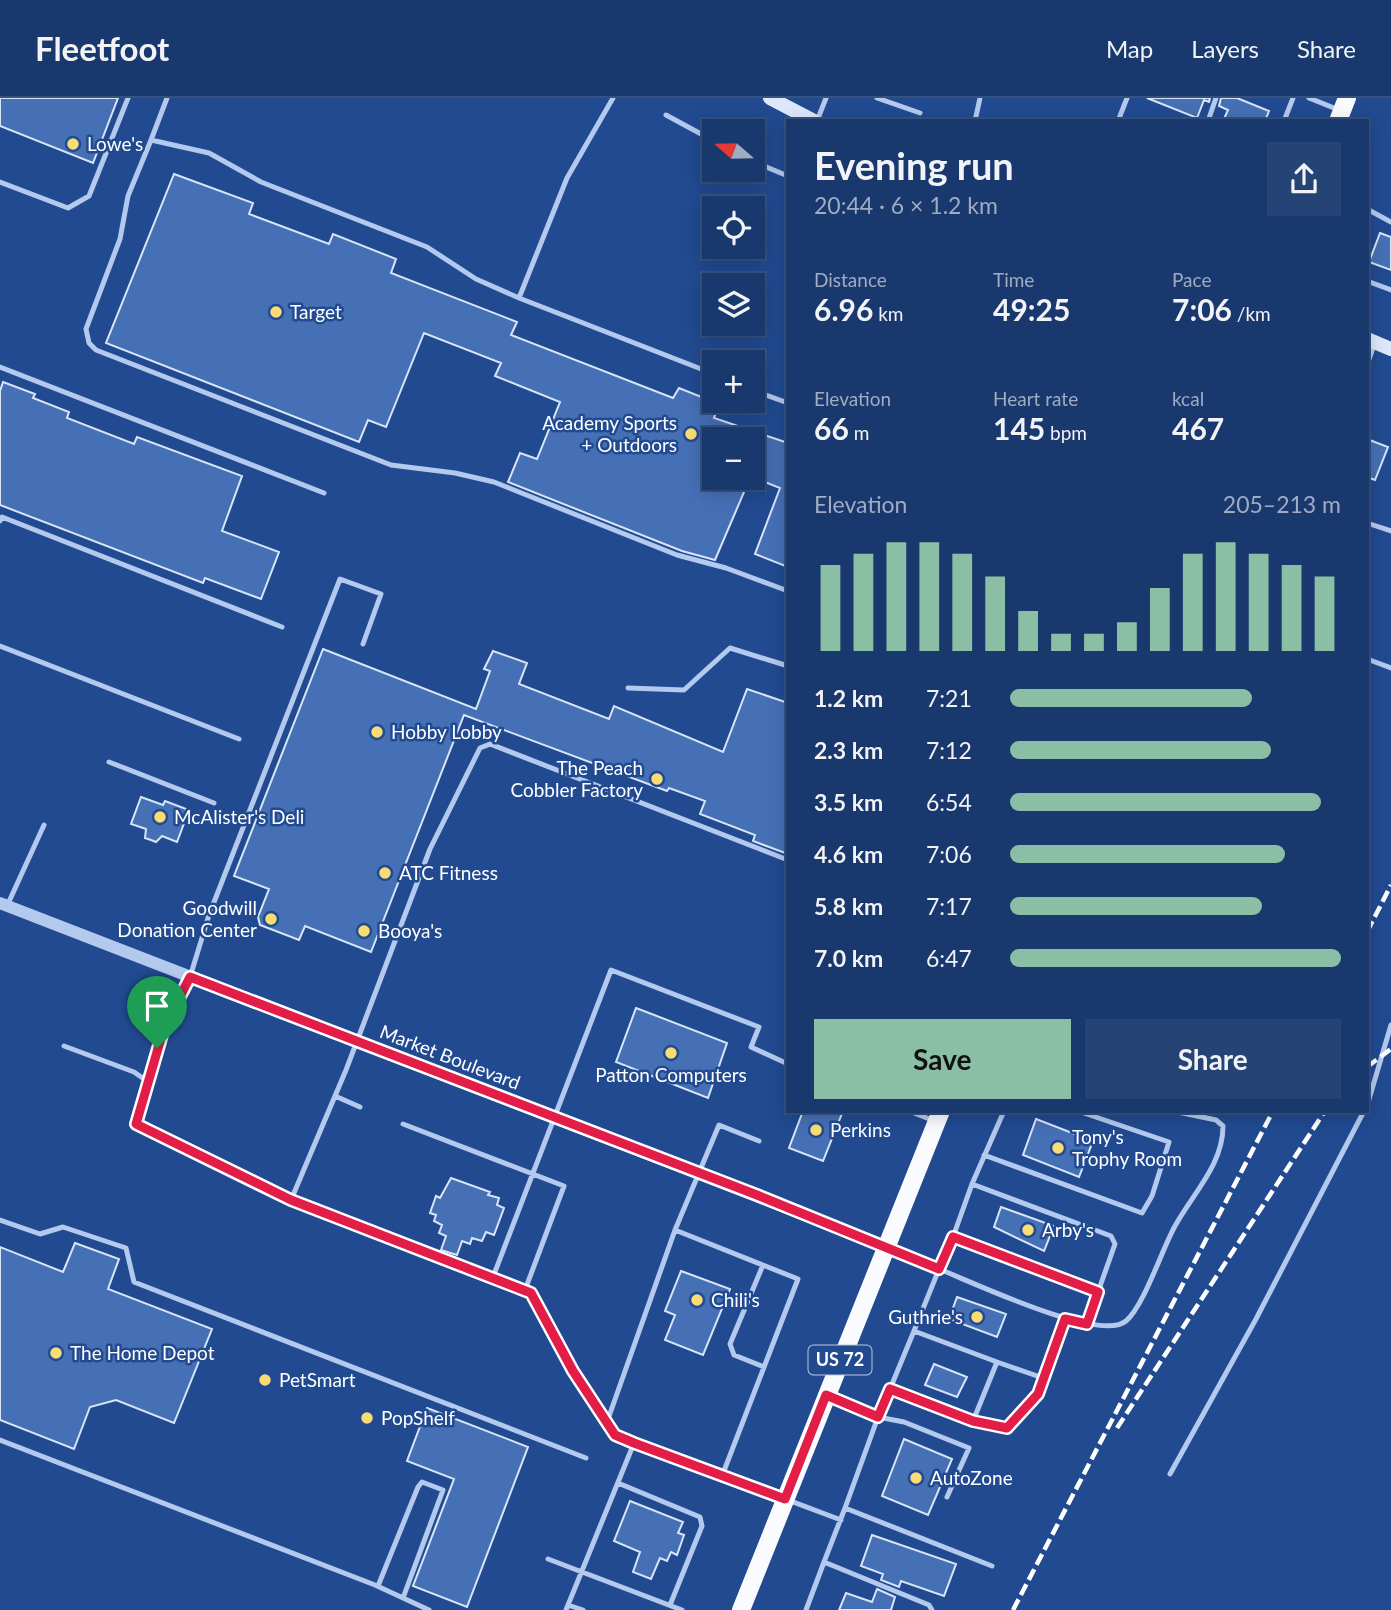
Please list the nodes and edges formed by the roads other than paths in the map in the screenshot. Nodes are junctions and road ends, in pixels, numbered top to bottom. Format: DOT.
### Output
graph roads {
  1 [pos="128,98"];
  2 [pos="167,98"];
  3 [pos="613,98"];
  4 [pos="770,98"];
  5 [pos="826,98"];
  6 [pos="877,98"];
  7 [pos="980,98"];
  8 [pos="1127,98"];
  9 [pos="1216,98"];
  10 [pos="1293,98"];
  11 [pos="1309,98"];
  12 [pos="1342,110"];
  13 [pos="920,113"];
  14 [pos="666,115"];
  15 [pos="811,119"];
  16 [pos="816,119"];
  17 [pos="975,119"];
  18 [pos="1120,119"];
  19 [pos="1209,119"];
  20 [pos="1285,119"];
  21 [pos="702,134"];
  22 [pos="151,141"];
  23 [pos="765,166"];
  24 [pos="786,175"];
  25 [pos="0,182"];
  26 [pos="1369,210"];
  27 [pos="1391,222"];
  28 [pos="1369,282"];
  29 [pos="1391,290"];
  30 [pos="519,298"];
  31 [pos="1371,341"];
  32 [pos="1391,349"];
  33 [pos="0,367"];
  34 [pos="702,369"];
  35 [pos="765,395"];
  36 [pos="786,403"];
  37 [pos="324,493"];
  38 [pos="0,521"];
  39 [pos="1369,524"];
  40 [pos="1391,531"];
  41 [pos="786,591"];
  42 [pos="282,627"];
  43 [pos="363,644"];
  44 [pos="0,646"];
  45 [pos="1369,660"];
  46 [pos="786,665"];
  47 [pos="1391,668"];
  48 [pos="628,688"];
  49 [pos="239,739"];
  50 [pos="109,762"];
  51 [pos="214,803"];
  52 [pos="44,825"];
  53 [pos="786,859"];
  54 [pos="4,905"];
  55 [pos="190,977"];
  56 [pos="1391,1025"];
  57 [pos="356,1041"];
  58 [pos="64,1046"];
  59 [pos="786,1063"];
  60 [pos="147,1081"];
  61 [pos="335,1096"];
  62 [pos="1369,1098"];
  63 [pos="360,1107"];
  64 [pos="919,1113"];
  65 [pos="1003,1113"];
  66 [pos="1084,1113"];
  67 [pos="1186,1113"];
  68 [pos="1218,1113"];
  69 [pos="1363,1113"];
  70 [pos="939,1117"];
  71 [pos="554,1118"];
  72 [pos="1216,1120"];
  73 [pos="402,1124"];
  74 [pos="759,1141"];
  75 [pos="985,1155"];
  76 [pos="533,1173"];
  77 [pos="702,1173"];
  78 [pos="972,1184"];
  79 [pos="291,1200"];
  80 [pos="0,1220"];
  81 [pos="675,1230"];
  82 [pos="953,1237"];
  83 [pos="885,1246"];
  84 [pos="763,1265"];
  85 [pos="939,1269"];
  86 [pos="493,1277"];
  87 [pos="525,1290"];
  88 [pos="1098,1292"];
  89 [pos="1065,1319"];
  90 [pos="1087,1324"];
  91 [pos="914,1331"];
  92 [pos="997,1362"];
  93 [pos="764,1367"];
  94 [pos="1043,1378"];
  95 [pos="890,1389"];
  96 [pos="826,1395"];
  97 [pos="878,1417"];
  98 [pos="973,1421"];
  99 [pos="607,1422"];
  100 [pos="0,1440"];
  101 [pos="634,1443"];
  102 [pos="586,1458"];
  103 [pos="1170,1474"];
  104 [pos="722,1476"];
  105 [pos="618,1483"];
  106 [pos="947,1497"];
  107 [pos="785,1499"];
  108 [pos="845,1508"];
  109 [pos="841,1520"];
  110 [pos="548,1559"];
  111 [pos="824,1562"];
  112 [pos="992,1566"];
  113 [pos="582,1571"];
  114 [pos="378,1586"];
  115 [pos="403,1598"];
  116 [pos="670,1605"];
  117 [pos="567,1607"];
  118 [pos="429,1610"];
  119 [pos="583,1610"];
  120 [pos="682,1610"];
  121 [pos="741,1610"];
  122 [pos="806,1610"];
  123 [pos="932,1610"];
  1 -- 25 [label="lane"];
  2 -- 22 [label="lane"];
  3 -- 30 [label="lane"];
  4 -- 15 [label="main road"];
  5 -- 16 [label="lane"];
  6 -- 13 [label="lane"];
  7 -- 17 [label="lane"];
  8 -- 18 [label="lane"];
  9 -- 19 [label="lane"];
  10 -- 20 [label="lane"];
  11 -- 12 [label="lane"];
  14 -- 21 [label="lane"];
  22 -- 30 [label="lane"];
  22 -- 41 [label="lane"];
  23 -- 24 [label="lane"];
  26 -- 27 [label="lane"];
  28 -- 29 [label="lane"];
  30 -- 34 [label="lane"];
  31 -- 32 [label="main road"];
  33 -- 37 [label="lane"];
  35 -- 36 [label="lane"];
  38 -- 42 [label="lane"];
  39 -- 40 [label="lane"];
  43 -- 55 [label="lane"];
  44 -- 49 [label="lane"];
  45 -- 47 [label="lane"];
  46 -- 48 [label="lane"];
  50 -- 51 [label="lane"];
  52 -- 54 [label="lane"];
  53 -- 57 [label="lane"];
  54 -- 55 [label="street, Market Boulevard"];
  55 -- 57 [label="street, Market Boulevard"];
  55 -- 60 [label="lane"];
  56 -- 62 [label="lane"];
  57 -- 61 [label="lane"];
  57 -- 71 [label="street, Market Boulevard"];
  58 -- 60 [label="lane"];
  59 -- 71 [label="lane"];
  60 -- 79 [label="lane"];
  61 -- 63 [label="lane"];
  61 -- 79 [label="lane"];
  64 -- 70 [label="lane"];
  65 -- 75 [label="lane"];
  66 -- 75 [label="lane"];
  67 -- 72 [label="lane"];
  68 -- 72 [label="lane"];
  69 -- 103 [label="lane"];
  70 -- 83 [label="main road, US 72"];
  71 -- 76 [label="lane"];
  71 -- 77 [label="street, Market Boulevard"];
  72 -- 90 [label="lane"];
  73 -- 76 [label="lane"];
  74 -- 77 [label="lane"];
  75 -- 78 [label="lane"];
  76 -- 86 [label="lane"];
  76 -- 87 [label="lane"];
  77 -- 81 [label="lane"];
  77 -- 83 [label="street, Market Boulevard"];
  78 -- 82 [label="lane"];
  78 -- 88 [label="lane"];
  79 -- 86 [label="lane"];
  80 -- 102 [label="lane"];
  81 -- 84 [label="lane"];
  81 -- 99 [label="lane"];
  82 -- 85 [label="lane"];
  82 -- 88 [label="lane"];
  83 -- 85 [label="lane"];
  83 -- 96 [label="main road, US 72"];
  84 -- 93 [label="lane"];
  84 -- 93 [label="lane"];
  85 -- 89 [label="lane"];
  85 -- 91 [label="lane"];
  86 -- 87 [label="lane"];
  87 -- 99 [label="lane"];
  88 -- 90 [label="lane"];
  89 -- 90 [label="lane"];
  89 -- 94 [label="lane"];
  91 -- 92 [label="lane"];
  91 -- 95 [label="lane"];
  92 -- 94 [label="lane"];
  92 -- 98 [label="lane"];
  93 -- 104 [label="lane"];
  94 -- 98 [label="lane"];
  95 -- 97 [label="lane"];
  95 -- 98 [label="lane"];
  96 -- 97 [label="lane"];
  96 -- 107 [label="main road, US 72"];
  97 -- 106 [label="lane"];
  97 -- 108 [label="lane"];
  99 -- 101 [label="lane"];
  100 -- 114 [label="lane"];
  101 -- 104 [label="lane"];
  101 -- 105 [label="lane"];
  104 -- 107 [label="lane"];
  105 -- 113 [label="lane"];
  105 -- 116 [label="lane"];
  107 -- 109 [label="lane"];
  107 -- 121 [label="main road, US 72"];
  108 -- 109 [label="lane"];
  108 -- 112 [label="lane"];
  109 -- 111 [label="lane"];
  110 -- 113 [label="lane"];
  111 -- 122 [label="lane"];
  111 -- 123 [label="lane"];
  113 -- 116 [label="lane"];
  113 -- 117 [label="lane"];
  114 -- 115 [label="lane"];
  114 -- 115 [label="lane"];
  115 -- 118 [label="lane"];
  116 -- 120 [label="lane"];
  117 -- 119 [label="lane"];
}
